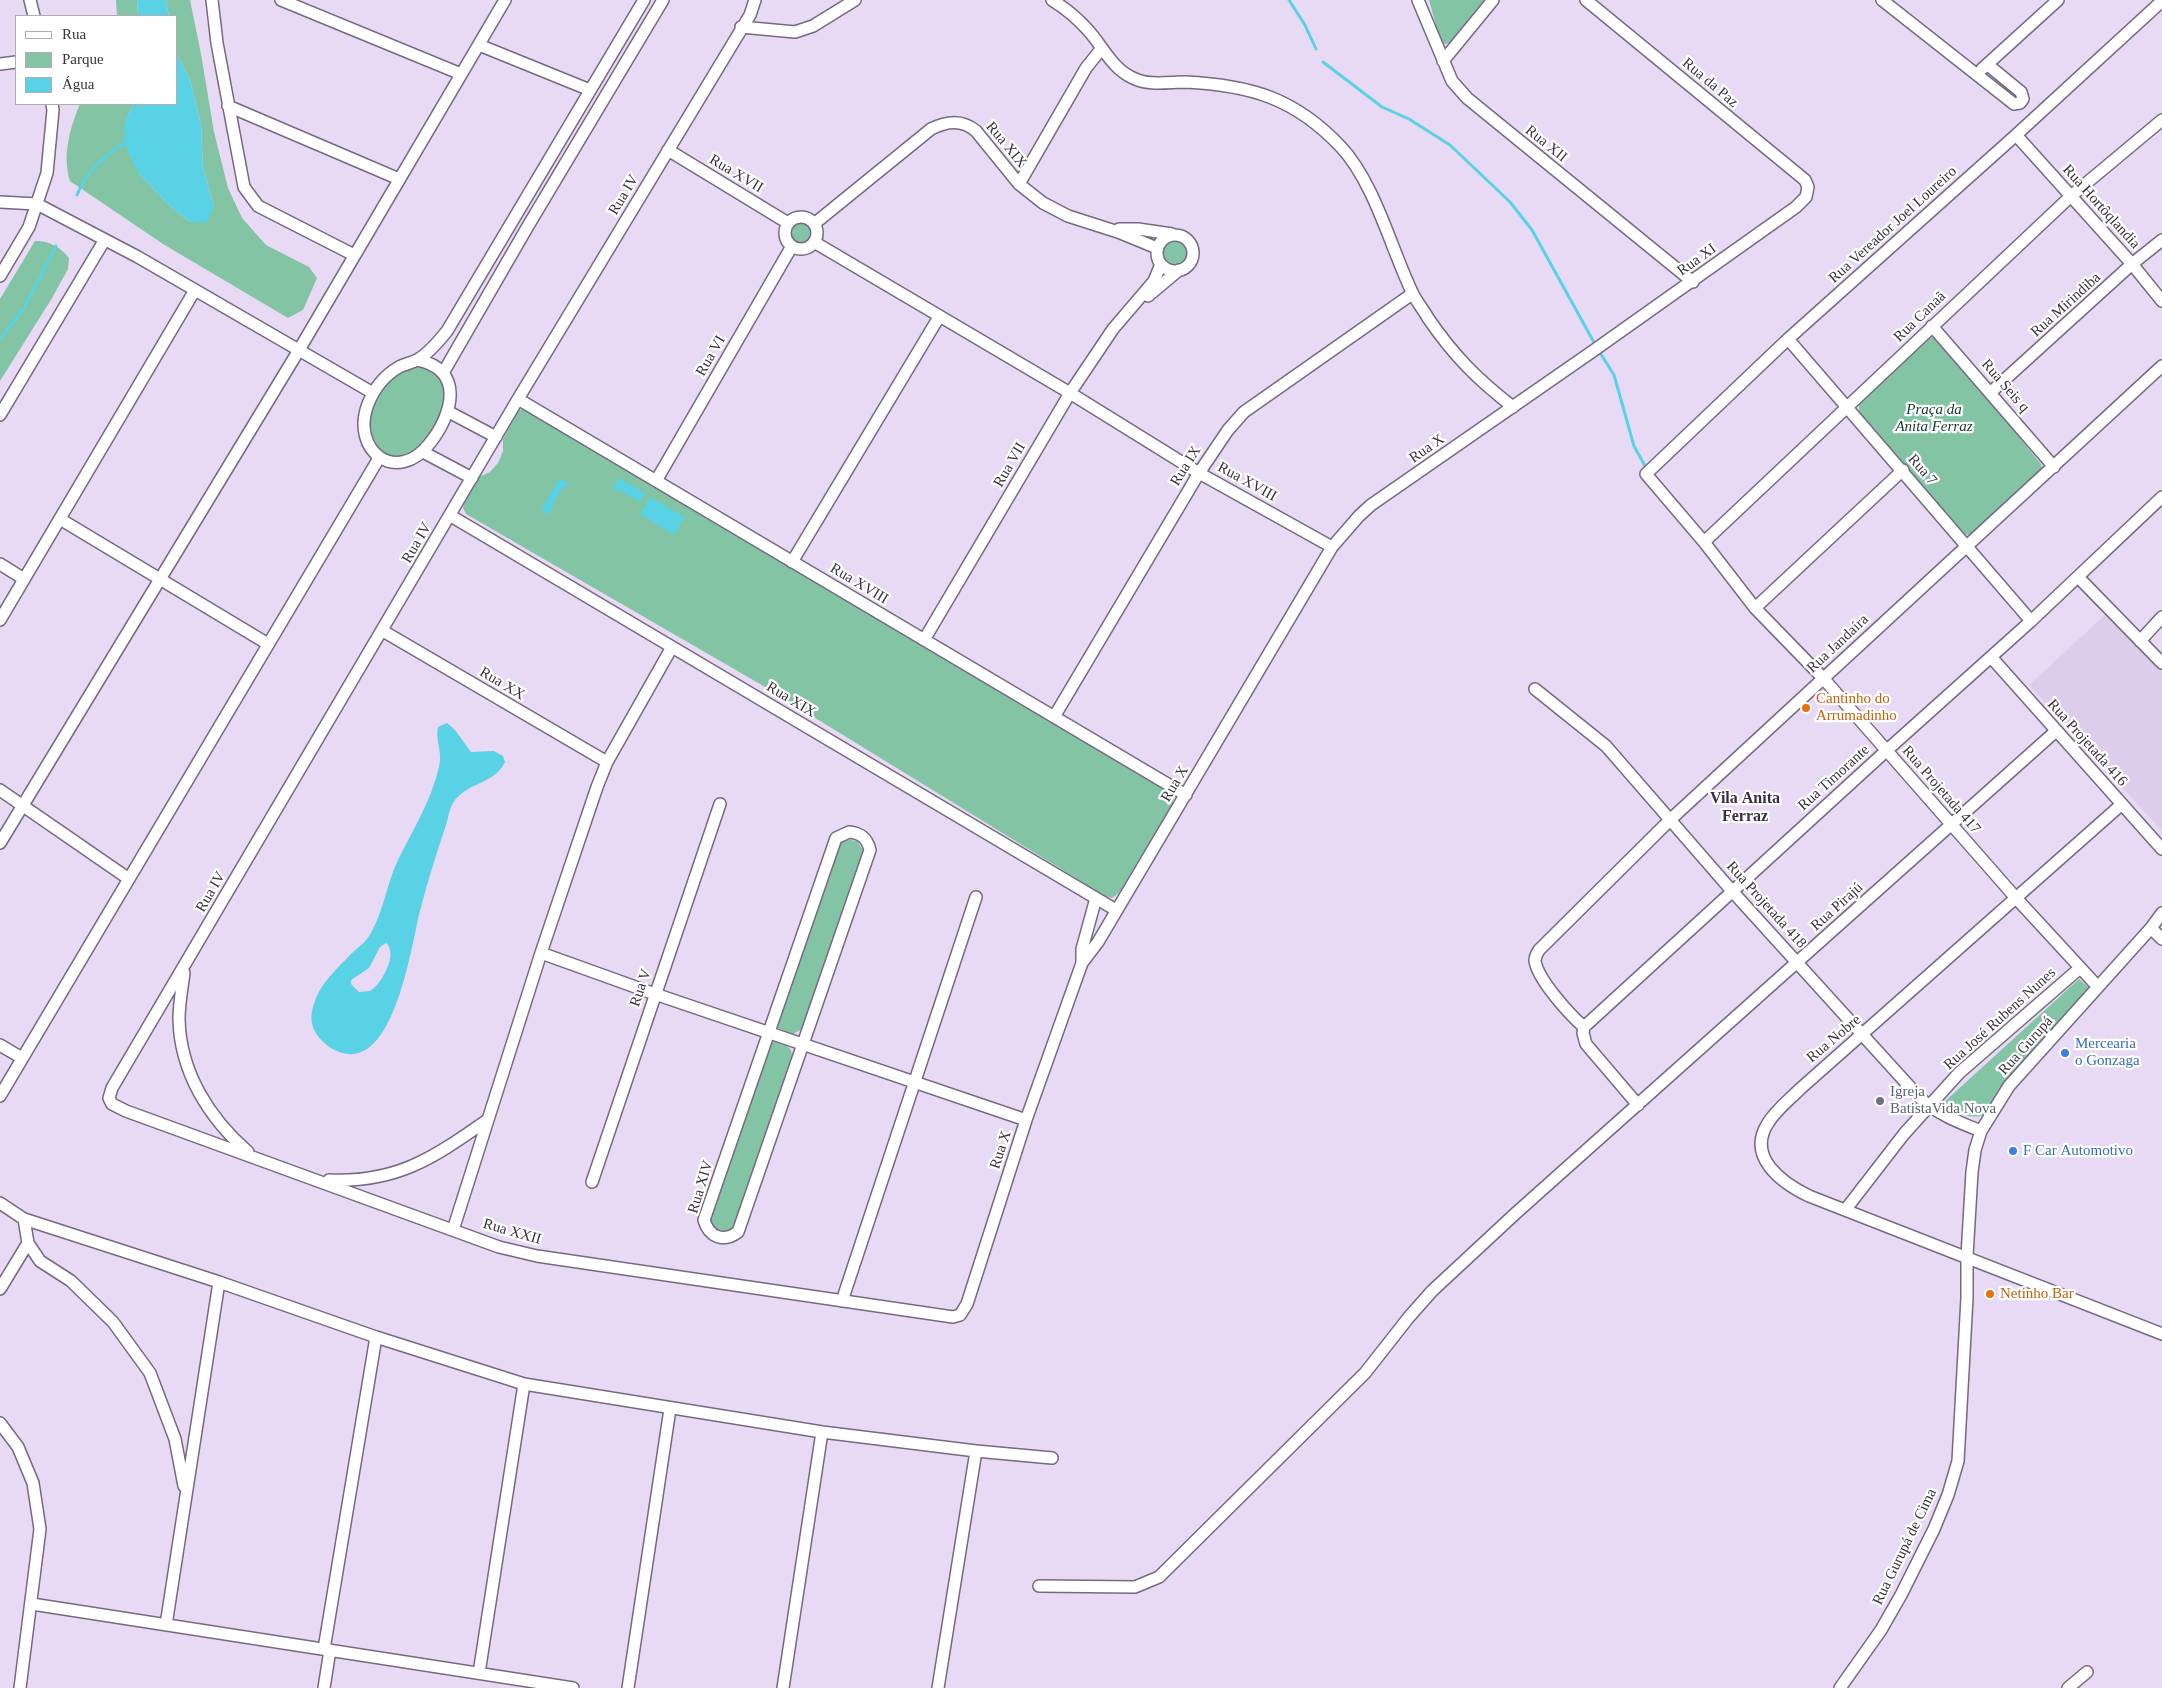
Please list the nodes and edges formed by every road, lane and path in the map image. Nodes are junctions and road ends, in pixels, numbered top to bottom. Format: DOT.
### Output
graph roads {
  1 [pos="30,0"];
  2 [pos="212,0"];
  3 [pos="281,0"];
  4 [pos="505,0"];
  5 [pos="644,0"];
  6 [pos="663,0"];
  7 [pos="755,0"];
  8 [pos="855,0"];
  9 [pos="1052,0"];
  10 [pos="1418,0"];
  11 [pos="1493,0"];
  12 [pos="1586,0"];
  13 [pos="1882,0"];
  14 [pos="2058,0"];
  15 [pos="2162,1"];
  16 [pos="34,15"];
  17 [pos="741,27"];
  18 [pos="479,45"];
  19 [pos="1102,48"];
  20 [pos="1443,61"];
  21 [pos="15,62"];
  22 [pos="0,64"];
  23 [pos="1988,65"];
  24 [pos="460,74"];
  25 [pos="1977,74"];
  26 [pos="590,90"];
  27 [pos="52,105"];
  28 [pos="228,106"];
  29 [pos="2162,120"];
  30 [pos="2016,135"];
  31 [pos="668,150"];
  32 [pos="399,179"];
  33 [pos="1019,184"];
  34 [pos="1807,193"];
  35 [pos="2071,196"];
  36 [pos="0,202"];
  37 [pos="37,204"];
  38 [pos="788,223"];
  39 [pos="814,224"];
  40 [pos="1109,229"];
  41 [pos="1173,234"];
  42 [pos="2162,240"];
  43 [pos="104,241"];
  44 [pos="814,242"];
  45 [pos="792,246"];
  46 [pos="1157,248"];
  47 [pos="354,255"];
  48 [pos="1161,264"];
  49 [pos="2132,264"];
  50 [pos="1179,270"];
  51 [pos="0,276"];
  52 [pos="1692,282"];
  53 [pos="195,290"];
  54 [pos="1412,294"];
  55 [pos="2162,301"];
  56 [pos="1129,311"];
  57 [pos="939,317"];
  58 [pos="1932,326"];
  59 [pos="1788,339"];
  60 [pos="1597,349"];
  61 [pos="299,350"];
  62 [pos="417,360"];
  63 [pos="2162,366"];
  64 [pos="443,373"];
  65 [pos="1991,392"];
  66 [pos="374,393"];
  67 [pos="1070,393"];
  68 [pos="518,400"];
  69 [pos="1513,407"];
  70 [pos="1848,408"];
  71 [pos="449,412"];
  72 [pos="0,415"];
  73 [pos="496,437"];
  74 [pos="423,452"];
  75 [pos="379,458"];
  76 [pos="2054,467"];
  77 [pos="1902,470"];
  78 [pos="1199,472"];
  79 [pos="1646,474"];
  80 [pos="472,478"];
  81 [pos="656,481"];
  82 [pos="2162,497"];
  83 [pos="450,516"];
  84 [pos="60,519"];
  85 [pos="1704,542"];
  86 [pos="1967,545"];
  87 [pos="1332,547"];
  88 [pos="792,562"];
  89 [pos="0,564"];
  90 [pos="2078,576"];
  91 [pos="24,579"];
  92 [pos="160,579"];
  93 [pos="1755,608"];
  94 [pos="2162,617"];
  95 [pos="0,620"];
  96 [pos="2031,621"];
  97 [pos="383,631"];
  98 [pos="924,640"];
  99 [pos="2140,641"];
  100 [pos="268,644"];
  101 [pos="672,647"];
  102 [pos="1991,657"];
  103 [pos="2162,663"];
  104 [pos="1823,678"];
  105 [pos="1536,689"];
  106 [pos="1054,717"];
  107 [pos="2056,732"];
  108 [pos="1886,751"];
  109 [pos="607,762"];
  110 [pos="0,790"];
  111 [pos="1186,795"];
  112 [pos="720,804"];
  113 [pos="2122,804"];
  114 [pos="22,805"];
  115 [pos="1670,819"];
  116 [pos="1951,825"];
  117 [pos="0,843"];
  118 [pos="2162,849"];
  119 [pos="129,879"];
  120 [pos="1732,891"];
  121 [pos="976,897"];
  122 [pos="1096,898"];
  123 [pos="2016,898"];
  124 [pos="1116,910"];
  125 [pos="2162,913"];
  126 [pos="2151,928"];
  127 [pos="2162,939"];
  128 [pos="541,953"];
  129 [pos="1082,963"];
  130 [pos="1798,963"];
  131 [pos="185,966"];
  132 [pos="2080,968"];
  133 [pos="2098,987"];
  134 [pos="654,994"];
  135 [pos="1588,1023"];
  136 [pos="768,1034"];
  137 [pos="1863,1036"];
  138 [pos="0,1045"];
  139 [pos="802,1045"];
  140 [pos="22,1058"];
  141 [pos="914,1082"];
  142 [pos="0,1096"];
  143 [pos="112,1104"];
  144 [pos="1638,1105"];
  145 [pos="1928,1105"];
  146 [pos="1026,1120"];
  147 [pos="486,1121"];
  148 [pos="1980,1131"];
  149 [pos="253,1157"];
  150 [pos="317,1180"];
  151 [pos="592,1182"];
  152 [pos="0,1203"];
  153 [pos="1846,1209"];
  154 [pos="24,1219"];
  155 [pos="453,1230"];
  156 [pos="28,1243"];
  157 [pos="1967,1256"];
  158 [pos="219,1282"];
  159 [pos="0,1289"];
  160 [pos="842,1302"];
  161 [pos="923,1314"];
  162 [pos="2162,1334"];
  163 [pos="376,1337"];
  164 [pos="524,1384"];
  165 [pos="670,1408"];
  166 [pos="0,1423"];
  167 [pos="822,1432"];
  168 [pos="976,1451"];
  169 [pos="1052,1458"];
  170 [pos="186,1494"];
  171 [pos="1039,1586"];
  172 [pos="32,1604"];
  173 [pos="166,1624"];
  174 [pos="327,1650"];
  175 [pos="2087,1672"];
  176 [pos="479,1673"];
  177 [pos="20,1688"];
  178 [pos="324,1688"];
  179 [pos="573,1688"];
  180 [pos="628,1688"];
  181 [pos="783,1688"];
  182 [pos="938,1688"];
  183 [pos="1840,1688"];
  184 [pos="2068,1688"];
  1 -- 16 [label="street"];
  2 -- 28 [label="street"];
  3 -- 24 [label="street"];
  4 -- 18 [label="street"];
  5 -- 26 [label="street"];
  6 -- 64 [label="street"];
  7 -- 17 [label="street, Rua IV"];
  8 -- 17 [label="street"];
  9 -- 19 [label="street"];
  10 -- 20 [label="street, Rua XII"];
  11 -- 20 [label="street"];
  12 -- 34 [label="street, Rua da Paz"];
  13 -- 25 [label="street"];
  14 -- 23 [label="street"];
  15 -- 30 [label="street, Rua Vereador Joel Loureiro"];
  17 -- 31 [label="street, Rua IV"];
  18 -- 24 [label="street"];
  18 -- 26 [label="street"];
  19 -- 33 [label="street"];
  19 -- 54 [label="street"];
  20 -- 52 [label="street, Rua XII"];
  21 -- 22 [label="street"];
  23 -- 25 [label="street"];
  23 -- 25 [label="street"];
  24 -- 32 [label="street"];
  26 -- 62 [label="street"];
  27 -- 37 [label="street"];
  28 -- 32 [label="street"];
  28 -- 47 [label="street"];
  29 -- 35 [label="street, Rua Canaã"];
  30 -- 35 [label="street, Rua Hortôqlandia"];
  30 -- 59 [label="street, Rua Vereador Joel Loureiro"];
  31 -- 38 [label="street, Rua XVII"];
  31 -- 68 [label="street, Rua IV"];
  32 -- 47 [label="street"];
  33 -- 39 [label="street, Rua XIX"];
  33 -- 40 [label="street, Rua XIX"];
  34 -- 52 [label="street, Rua XI"];
  35 -- 49 [label="street, Rua Hortôqlandia"];
  35 -- 58 [label="street, Rua Canaã"];
  36 -- 37 [label="street"];
  37 -- 43 [label="street"];
  37 -- 51 [label="street"];
  38 -- 39 [label="street"];
  38 -- 45 [label="street"];
  39 -- 44 [label="street"];
  40 -- 41 [label="street, Rua XIX"];
  40 -- 46 [label="street, Rua XIX"];
  41 -- 46 [label="street"];
  41 -- 50 [label="street"];
  42 -- 49 [label="street, Rua Mirindiba"];
  43 -- 53 [label="street"];
  43 -- 72 [label="street"];
  44 -- 45 [label="street"];
  44 -- 57 [label="street, Rua XVIII"];
  45 -- 81 [label="street, Rua VI"];
  46 -- 48 [label="street"];
  47 -- 61 [label="street"];
  48 -- 50 [label="street"];
  48 -- 56 [label="street"];
  49 -- 55 [label="street, Rua Hortôqlandia"];
  49 -- 65 [label="street, Rua Mirindiba"];
  50 -- 56 [label="street"];
  52 -- 60 [label="street, Rua XI"];
  53 -- 61 [label="street"];
  53 -- 84 [label="street"];
  54 -- 69 [label="street"];
  54 -- 78 [label="street, Rua IX"];
  56 -- 67 [label="street, Rua VII"];
  57 -- 67 [label="street, Rua XVIII"];
  57 -- 88 [label="street"];
  58 -- 65 [label="street, Rua Seis q"];
  58 -- 70 [label="street, Rua Canaã"];
  59 -- 70 [label="street, Rua 7"];
  59 -- 79 [label="street, Rua Vereador Joel Loureiro"];
  60 -- 69 [label="street, Rua X"];
  61 -- 66 [label="street"];
  61 -- 92 [label="street"];
  62 -- 64 [label="street"];
  62 -- 66 [label="street"];
  63 -- 76 [label="street, Rua Jandaíra"];
  64 -- 71 [label="street"];
  65 -- 76 [label="street, Rua Seis q"];
  66 -- 75 [label="street"];
  67 -- 78 [label="street, Rua XVIII"];
  67 -- 98 [label="street, Rua VII"];
  68 -- 73 [label="street, Rua IV"];
  68 -- 81 [label="street, Rua XVIII"];
  69 -- 87 [label="street, Rua X"];
  70 -- 77 [label="street, Rua 7"];
  70 -- 85 [label="street, Rua Canaã"];
  71 -- 73 [label="street"];
  71 -- 74 [label="street"];
  73 -- 80 [label="street, Rua IV"];
  74 -- 75 [label="street"];
  74 -- 80 [label="street"];
  75 -- 100 [label="street"];
  76 -- 86 [label="street, Rua Jandaíra"];
  77 -- 86 [label="street, Rua 7"];
  77 -- 93 [label="street"];
  78 -- 87 [label="street, Rua XVIII"];
  78 -- 106 [label="street, Rua IX"];
  79 -- 85 [label="street, Rua Projetada 417"];
  80 -- 83 [label="street, Rua IV"];
  81 -- 88 [label="street, Rua XVIII"];
  82 -- 90 [label="street, Rua Timorante"];
  83 -- 97 [label="street, Rua IV"];
  83 -- 101 [label="street, Rua XIX"];
  84 -- 91 [label="street"];
  84 -- 92 [label="street"];
  85 -- 93 [label="street, Rua Projetada 417"];
  86 -- 96 [label="street, Rua 7"];
  86 -- 104 [label="street, Rua Jandaíra"];
  87 -- 111 [label="street, Rua X"];
  88 -- 98 [label="street, Rua XVIII"];
  89 -- 91 [label="street"];
  90 -- 96 [label="street, Rua Timorante"];
  90 -- 99 [label="street"];
  91 -- 95 [label="street"];
  92 -- 100 [label="street"];
  92 -- 114 [label="street"];
  93 -- 104 [label="street, Rua Projetada 417"];
  94 -- 99 [label="street"];
  96 -- 102 [label="street, Rua Timorante"];
  97 -- 109 [label="street, Rua XX"];
  97 -- 131 [label="street, Rua IV"];
  98 -- 106 [label="street, Rua XVIII"];
  99 -- 103 [label="street"];
  100 -- 119 [label="street"];
  101 -- 109 [label="street"];
  101 -- 122 [label="street, Rua XIX"];
  102 -- 107 [label="street, Rua Projetada 416"];
  102 -- 108 [label="street, Rua Timorante"];
  104 -- 108 [label="street, Rua Projetada 417"];
  104 -- 115 [label="street, Rua Jandaíra"];
  105 -- 115 [label="street, Rua Projetada 418"];
  106 -- 111 [label="street, Rua XVIII"];
  107 -- 113 [label="street, Rua Projetada 416"];
  107 -- 116 [label="street, Rua Pirajú"];
  108 -- 116 [label="street, Rua Projetada 417"];
  108 -- 120 [label="street, Rua Timorante"];
  109 -- 128 [label="street"];
  110 -- 114 [label="street"];
  111 -- 124 [label="street, Rua X"];
  112 -- 134 [label="street, Rua V"];
  113 -- 118 [label="street, Rua Projetada 416"];
  113 -- 123 [label="street, Rua Nobre"];
  114 -- 117 [label="street"];
  114 -- 119 [label="street"];
  115 -- 120 [label="street, Rua Projetada 418"];
  115 -- 135 [label="street, Rua Jandaíra"];
  116 -- 123 [label="street, Rua Projetada 417"];
  116 -- 130 [label="street, Rua Pirajú"];
  119 -- 140 [label="street"];
  120 -- 130 [label="street, Rua Projetada 418"];
  120 -- 135 [label="street, Rua Timorante"];
  121 -- 141 [label="street"];
  122 -- 124 [label="street, Rua XIX"];
  122 -- 129 [label="street"];
  123 -- 132 [label="street, Rua Projetada 417"];
  123 -- 137 [label="street, Rua Nobre"];
  124 -- 129 [label="street, Rua X"];
  125 -- 126 [label="street, Rua Gurupá"];
  126 -- 127 [label="street"];
  126 -- 133 [label="street, Rua Gurupá"];
  128 -- 134 [label="street"];
  128 -- 147 [label="street"];
  129 -- 146 [label="street, Rua X"];
  130 -- 137 [label="street, Rua Projetada 418"];
  130 -- 144 [label="street, Rua Pirajú"];
  131 -- 143 [label="street, Rua IV"];
  131 -- 149 [label="street"];
  132 -- 133 [label="street, Rua Projetada 417"];
  132 -- 145 [label="street, Rua José Rubens Nunes"];
  133 -- 148 [label="street, Rua Gurupá"];
  134 -- 136 [label="street"];
  134 -- 151 [label="street, Rua V"];
  135 -- 144 [label="street"];
  136 -- 139 [label="street"];
  136 -- 139 [label="street, Rua XIV"];
  136 -- 139 [label="street, Rua XIV"];
  137 -- 145 [label="street, Rua Projetada 418"];
  137 -- 153 [label="street, Rua Nobre"];
  138 -- 140 [label="street"];
  139 -- 141 [label="street"];
  140 -- 142 [label="street"];
  141 -- 146 [label="street"];
  141 -- 160 [label="street"];
  143 -- 149 [label="street, Rua XXII"];
  144 -- 171 [label="street, Rua Pirajú"];
  145 -- 148 [label="street, Rua Projetada 418"];
  145 -- 153 [label="street, Rua José Rubens Nunes"];
  146 -- 161 [label="street, Rua X"];
  147 -- 150 [label="street"];
  147 -- 155 [label="street"];
  148 -- 157 [label="street, Rua Gurupá"];
  149 -- 150 [label="street, Rua XXII"];
  150 -- 155 [label="street, Rua XXII"];
  152 -- 154 [label="street"];
  153 -- 157 [label="street, Rua Nobre"];
  154 -- 156 [label="street"];
  154 -- 158 [label="street"];
  155 -- 160 [label="street, Rua XXII"];
  156 -- 159 [label="street"];
  156 -- 170 [label="street"];
  157 -- 162 [label="street, Rua Nobre"];
  157 -- 183 [label="street, Rua Gurupá de Cima"];
  158 -- 163 [label="street"];
  158 -- 170 [label="street"];
  160 -- 161 [label="street, Rua XXII"];
  163 -- 164 [label="street"];
  163 -- 174 [label="street"];
  164 -- 165 [label="street"];
  164 -- 176 [label="street"];
  165 -- 167 [label="street"];
  165 -- 180 [label="street"];
  166 -- 172 [label="street"];
  167 -- 168 [label="street"];
  167 -- 181 [label="street"];
  168 -- 169 [label="street"];
  168 -- 182 [label="street"];
  170 -- 173 [label="street"];
  172 -- 173 [label="street"];
  172 -- 177 [label="street"];
  173 -- 174 [label="street"];
  174 -- 176 [label="street"];
  174 -- 178 [label="street"];
  175 -- 184 [label="street"];
  176 -- 179 [label="street"];
}
